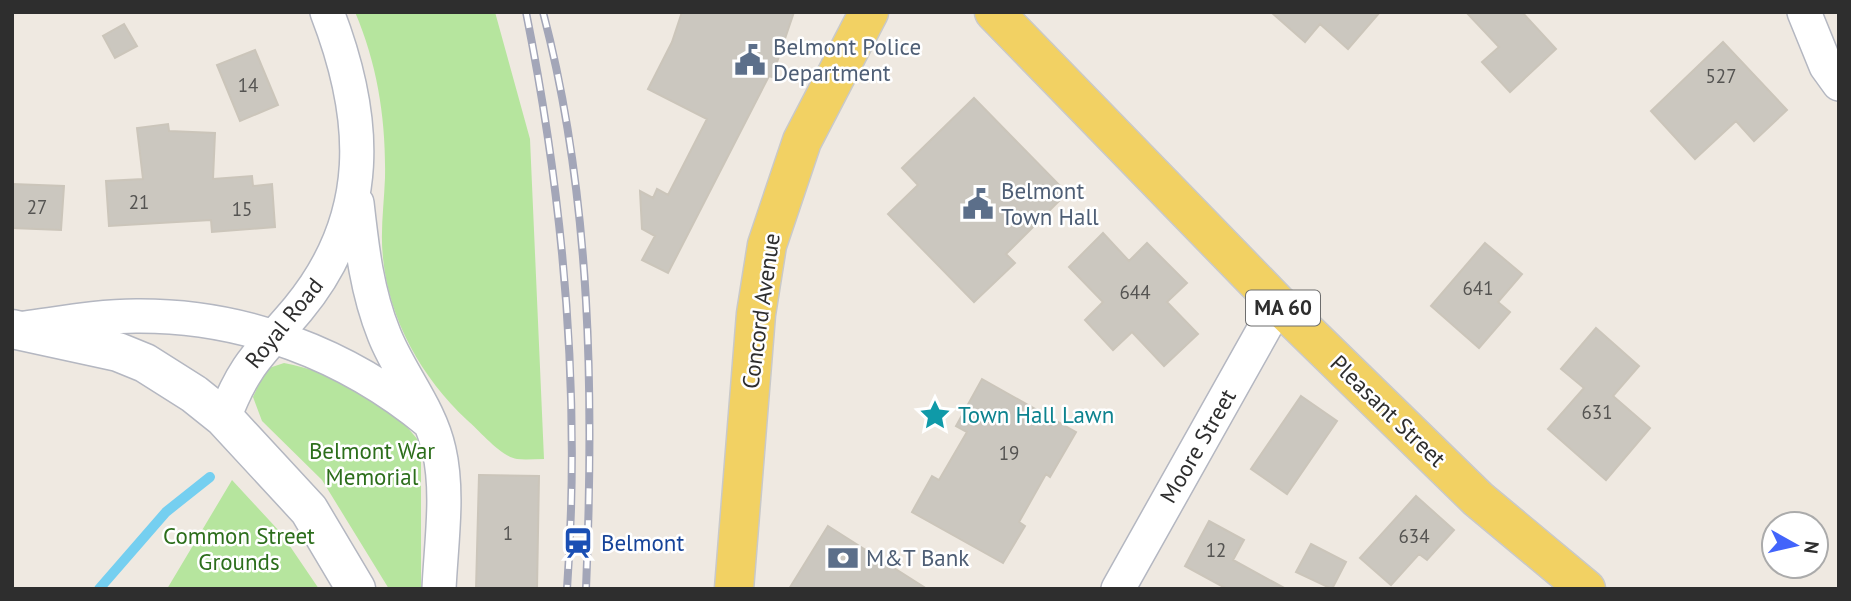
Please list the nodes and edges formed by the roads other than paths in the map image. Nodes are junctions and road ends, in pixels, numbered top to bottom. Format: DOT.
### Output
graph roads {
  1 [pos="327,12"];
  2 [pos="869,12"];
  3 [pos="994,12"];
  4 [pos="1804,12"];
  5 [pos="1839,85"];
  6 [pos="356,187"];
  7 [pos="1278,304"];
  8 [pos="16,329"];
  9 [pos="273,335"];
  10 [pos="224,418"];
  11 [pos="430,423"];
  12 [pos="356,589"];
  13 [pos="439,589"];
  14 [pos="734,589"];
  15 [pos="1118,589"];
  16 [pos="1586,589"];
  1 -- 6 [label="street, Royal Road"];
  2 -- 14 [label="main road, Concord Avenue"];
  3 -- 7 [label="main road, Pleasant Street / MA 60"];
  4 -- 5 [label="street"];
  6 -- 9 [label="street, Royal Road"];
  6 -- 11 [label="street, Royal Road"];
  7 -- 15 [label="street, Moore Street"];
  7 -- 16 [label="main road, Pleasant Street / MA 60"];
  8 -- 9 [label="street"];
  8 -- 10 [label="main road"];
  9 -- 10 [label="street, Royal Road"];
  9 -- 11 [label="street"];
  10 -- 12 [label="main road"];
  11 -- 13 [label="street, Royal Road"];
}
